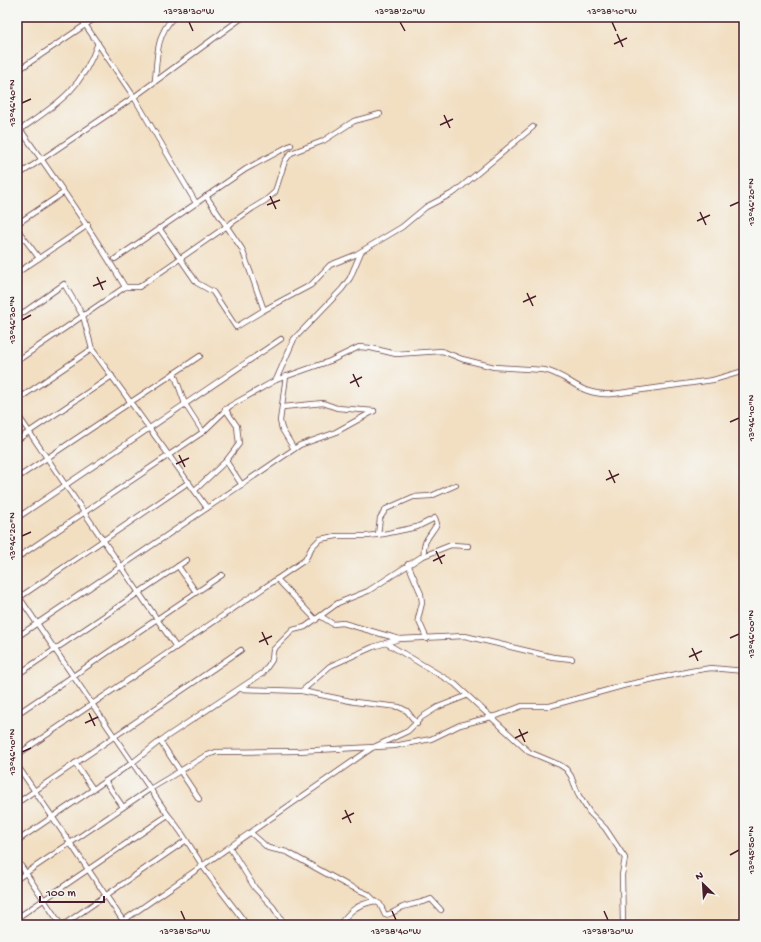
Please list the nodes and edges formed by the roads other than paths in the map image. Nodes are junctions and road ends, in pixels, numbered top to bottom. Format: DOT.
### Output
graph roads {
  1 [pos="80,17"];
  2 [pos="97,17"];
  3 [pos="174,17"];
  4 [pos="243,17"];
  5 [pos="85,25"];
  6 [pos="98,43"];
  7 [pos="17,71"];
  8 [pos="155,81"];
  9 [pos="134,97"];
  10 [pos="380,114"];
  11 [pos="533,127"];
  12 [pos="18,129"];
  13 [pos="291,145"];
  14 [pos="41,160"];
  15 [pos="17,176"];
  16 [pos="63,193"];
  17 [pos="206,196"];
  18 [pos="196,204"];
  19 [pos="17,224"];
  20 [pos="88,225"];
  21 [pos="228,226"];
  22 [pos="159,228"];
  23 [pos="17,229"];
  24 [pos="361,252"];
  25 [pos="39,258"];
  26 [pos="115,259"];
  27 [pos="180,259"];
  28 [pos="17,273"];
  29 [pos="125,287"];
  30 [pos="264,310"];
  31 [pos="17,316"];
  32 [pos="83,316"];
  33 [pos="281,338"];
  34 [pos="92,349"];
  35 [pos="200,356"];
  36 [pos="17,361"];
  37 [pos="744,371"];
  38 [pos="174,373"];
  39 [pos="112,376"];
  40 [pos="286,376"];
  41 [pos="276,380"];
  42 [pos="17,400"];
  43 [pos="130,403"];
  44 [pos="185,404"];
  45 [pos="283,407"];
  46 [pos="225,409"];
  47 [pos="17,414"];
  48 [pos="149,428"];
  49 [pos="29,432"];
  50 [pos="203,432"];
  51 [pos="17,440"];
  52 [pos="294,449"];
  53 [pos="170,454"];
  54 [pos="48,459"];
  55 [pos="226,461"];
  56 [pos="17,478"];
  57 [pos="189,482"];
  58 [pos="242,484"];
  59 [pos="65,485"];
  60 [pos="456,486"];
  61 [pos="195,490"];
  62 [pos="207,508"];
  63 [pos="84,512"];
  64 [pos="17,518"];
  65 [pos="378,535"];
  66 [pos="103,540"];
  67 [pos="468,546"];
  68 [pos="424,555"];
  69 [pos="17,558"];
  70 [pos="187,560"];
  71 [pos="408,564"];
  72 [pos="178,566"];
  73 [pos="121,567"];
  74 [pos="222,574"];
  75 [pos="277,578"];
  76 [pos="139,592"];
  77 [pos="196,592"];
  78 [pos="18,597"];
  79 [pos="322,617"];
  80 [pos="157,619"];
  81 [pos="316,620"];
  82 [pos="37,624"];
  83 [pos="17,637"];
  84 [pos="427,639"];
  85 [pos="399,640"];
  86 [pos="386,644"];
  87 [pos="176,647"];
  88 [pos="54,649"];
  89 [pos="241,650"];
  90 [pos="572,659"];
  91 [pos="744,671"];
  92 [pos="17,675"];
  93 [pos="73,676"];
  94 [pos="240,689"];
  95 [pos="302,691"];
  96 [pos="466,696"];
  97 [pos="92,704"];
  98 [pos="17,714"];
  99 [pos="491,718"];
  100 [pos="417,724"];
  101 [pos="114,737"];
  102 [pos="160,741"];
  103 [pos="372,748"];
  104 [pos="17,755"];
  105 [pos="75,763"];
  106 [pos="132,763"];
  107 [pos="17,765"];
  108 [pos="180,770"];
  109 [pos="105,781"];
  110 [pos="93,789"];
  111 [pos="150,789"];
  112 [pos="34,791"];
  113 [pos="200,799"];
  114 [pos="17,802"];
  115 [pos="123,807"];
  116 [pos="168,815"];
  117 [pos="52,817"];
  118 [pos="251,833"];
  119 [pos="17,841"];
  120 [pos="185,841"];
  121 [pos="70,843"];
  122 [pos="230,848"];
  123 [pos="17,860"];
  124 [pos="203,867"];
  125 [pos="88,869"];
  126 [pos="26,873"];
  127 [pos="17,879"];
  128 [pos="106,896"];
  129 [pos="44,900"];
  130 [pos="375,901"];
  131 [pos="441,910"];
  132 [pos="17,918"];
  133 [pos="125,923"];
  134 [pos="62,925"];
  135 [pos="117,925"];
  136 [pos="247,925"];
  137 [pos="285,925"];
  138 [pos="339,925"];
  139 [pos="623,925"];
  1 -- 5 [label="street"];
  2 -- 5 [label="street"];
  3 -- 8 [label="street"];
  4 -- 8 [label="street"];
  5 -- 6 [label="street"];
  5 -- 7 [label="street"];
  6 -- 9 [label="street"];
  6 -- 12 [label="street"];
  8 -- 9 [label="street"];
  9 -- 14 [label="street"];
  9 -- 18 [label="street"];
  10 -- 21 [label="street"];
  11 -- 24 [label="street"];
  12 -- 14 [label="street"];
  13 -- 17 [label="street"];
  14 -- 15 [label="street"];
  14 -- 16 [label="street"];
  16 -- 19 [label="street"];
  16 -- 20 [label="street"];
  17 -- 18 [label="street"];
  17 -- 21 [label="street"];
  18 -- 22 [label="street"];
  20 -- 25 [label="street"];
  20 -- 29 [label="street"];
  21 -- 27 [label="street"];
  21 -- 30 [label="street"];
  22 -- 26 [label="street"];
  22 -- 27 [label="street"];
  23 -- 25 [label="street"];
  24 -- 30 [label="street"];
  24 -- 41 [label="street"];
  25 -- 28 [label="street"];
  27 -- 29 [label="street"];
  27 -- 30 [label="street"];
  29 -- 32 [label="street"];
  31 -- 32 [label="street"];
  32 -- 34 [label="street"];
  32 -- 36 [label="street"];
  33 -- 44 [label="street"];
  34 -- 39 [label="street"];
  34 -- 42 [label="street"];
  35 -- 38 [label="street"];
  37 -- 40 [label="street"];
  38 -- 43 [label="street"];
  38 -- 44 [label="street"];
  39 -- 43 [label="street"];
  39 -- 49 [label="street"];
  40 -- 41 [label="street"];
  40 -- 45 [label="street"];
  41 -- 46 [label="street"];
  43 -- 48 [label="street"];
  43 -- 54 [label="street"];
  44 -- 48 [label="street"];
  44 -- 50 [label="street"];
  45 -- 52 [label="street"];
  45 -- 52 [label="street"];
  46 -- 50 [label="street"];
  46 -- 55 [label="street"];
  47 -- 49 [label="street"];
  48 -- 53 [label="street"];
  48 -- 59 [label="street"];
  49 -- 51 [label="street"];
  49 -- 54 [label="street"];
  50 -- 53 [label="street"];
  52 -- 58 [label="street"];
  53 -- 57 [label="street"];
  53 -- 63 [label="street"];
  54 -- 56 [label="street"];
  54 -- 59 [label="street"];
  55 -- 58 [label="street"];
  55 -- 61 [label="street"];
  57 -- 61 [label="street"];
  57 -- 66 [label="street"];
  58 -- 62 [label="street"];
  59 -- 63 [label="street"];
  59 -- 64 [label="street"];
  60 -- 65 [label="street"];
  61 -- 62 [label="street"];
  62 -- 73 [label="street"];
  63 -- 66 [label="street"];
  63 -- 69 [label="street"];
  65 -- 68 [label="street"];
  65 -- 75 [label="street"];
  66 -- 73 [label="street"];
  66 -- 78 [label="street"];
  67 -- 68 [label="street"];
  68 -- 71 [label="street"];
  70 -- 72 [label="street"];
  71 -- 79 [label="street"];
  71 -- 84 [label="street"];
  72 -- 76 [label="street"];
  72 -- 77 [label="street"];
  73 -- 76 [label="street"];
  73 -- 82 [label="street"];
  74 -- 77 [label="street"];
  75 -- 81 [label="street"];
  75 -- 87 [label="street"];
  76 -- 80 [label="street"];
  76 -- 88 [label="street"];
  77 -- 80 [label="street"];
  78 -- 82 [label="street"];
  79 -- 81 [label="street"];
  79 -- 85 [label="street"];
  80 -- 87 [label="street"];
  80 -- 93 [label="street"];
  81 -- 94 [label="street"];
  82 -- 83 [label="street"];
  82 -- 88 [label="street"];
  84 -- 85 [label="street"];
  84 -- 90 [label="street"];
  85 -- 86 [label="street"];
  86 -- 95 [label="street"];
  86 -- 96 [label="street"];
  87 -- 97 [label="street"];
  88 -- 92 [label="street"];
  88 -- 93 [label="street"];
  89 -- 101 [label="street"];
  91 -- 99 [label="street"];
  93 -- 97 [label="street"];
  93 -- 98 [label="street"];
  94 -- 95 [label="street"];
  94 -- 102 [label="street"];
  95 -- 100 [label="street"];
  96 -- 99 [label="street"];
  96 -- 100 [label="street"];
  97 -- 101 [label="street"];
  97 -- 104 [label="street"];
  99 -- 103 [label="street"];
  99 -- 139 [label="street"];
  100 -- 103 [label="street"];
  101 -- 105 [label="street"];
  101 -- 106 [label="street"];
  102 -- 106 [label="street"];
  102 -- 108 [label="street"];
  103 -- 108 [label="street"];
  103 -- 118 [label="street"];
  105 -- 110 [label="street"];
  105 -- 112 [label="street"];
  106 -- 109 [label="street"];
  106 -- 111 [label="street"];
  107 -- 112 [label="street"];
  108 -- 111 [label="street"];
  108 -- 113 [label="street"];
  109 -- 110 [label="street"];
  109 -- 115 [label="street"];
  110 -- 117 [label="street"];
  111 -- 115 [label="street"];
  111 -- 116 [label="street"];
  112 -- 114 [label="street"];
  112 -- 117 [label="street"];
  115 -- 121 [label="street"];
  116 -- 120 [label="street"];
  116 -- 125 [label="street"];
  117 -- 119 [label="street"];
  117 -- 121 [label="street"];
  118 -- 122 [label="street"];
  118 -- 130 [label="street"];
  120 -- 124 [label="street"];
  120 -- 128 [label="street"];
  121 -- 125 [label="street"];
  121 -- 126 [label="street"];
  122 -- 124 [label="street"];
  122 -- 137 [label="street"];
  123 -- 126 [label="street"];
  124 -- 133 [label="street"];
  124 -- 136 [label="street"];
  125 -- 128 [label="street"];
  125 -- 129 [label="street"];
  126 -- 127 [label="street"];
  126 -- 129 [label="street"];
  128 -- 133 [label="street"];
  128 -- 134 [label="street"];
  129 -- 132 [label="street"];
  129 -- 134 [label="street"];
  130 -- 131 [label="street"];
  130 -- 138 [label="street"];
  133 -- 135 [label="street"];
}
